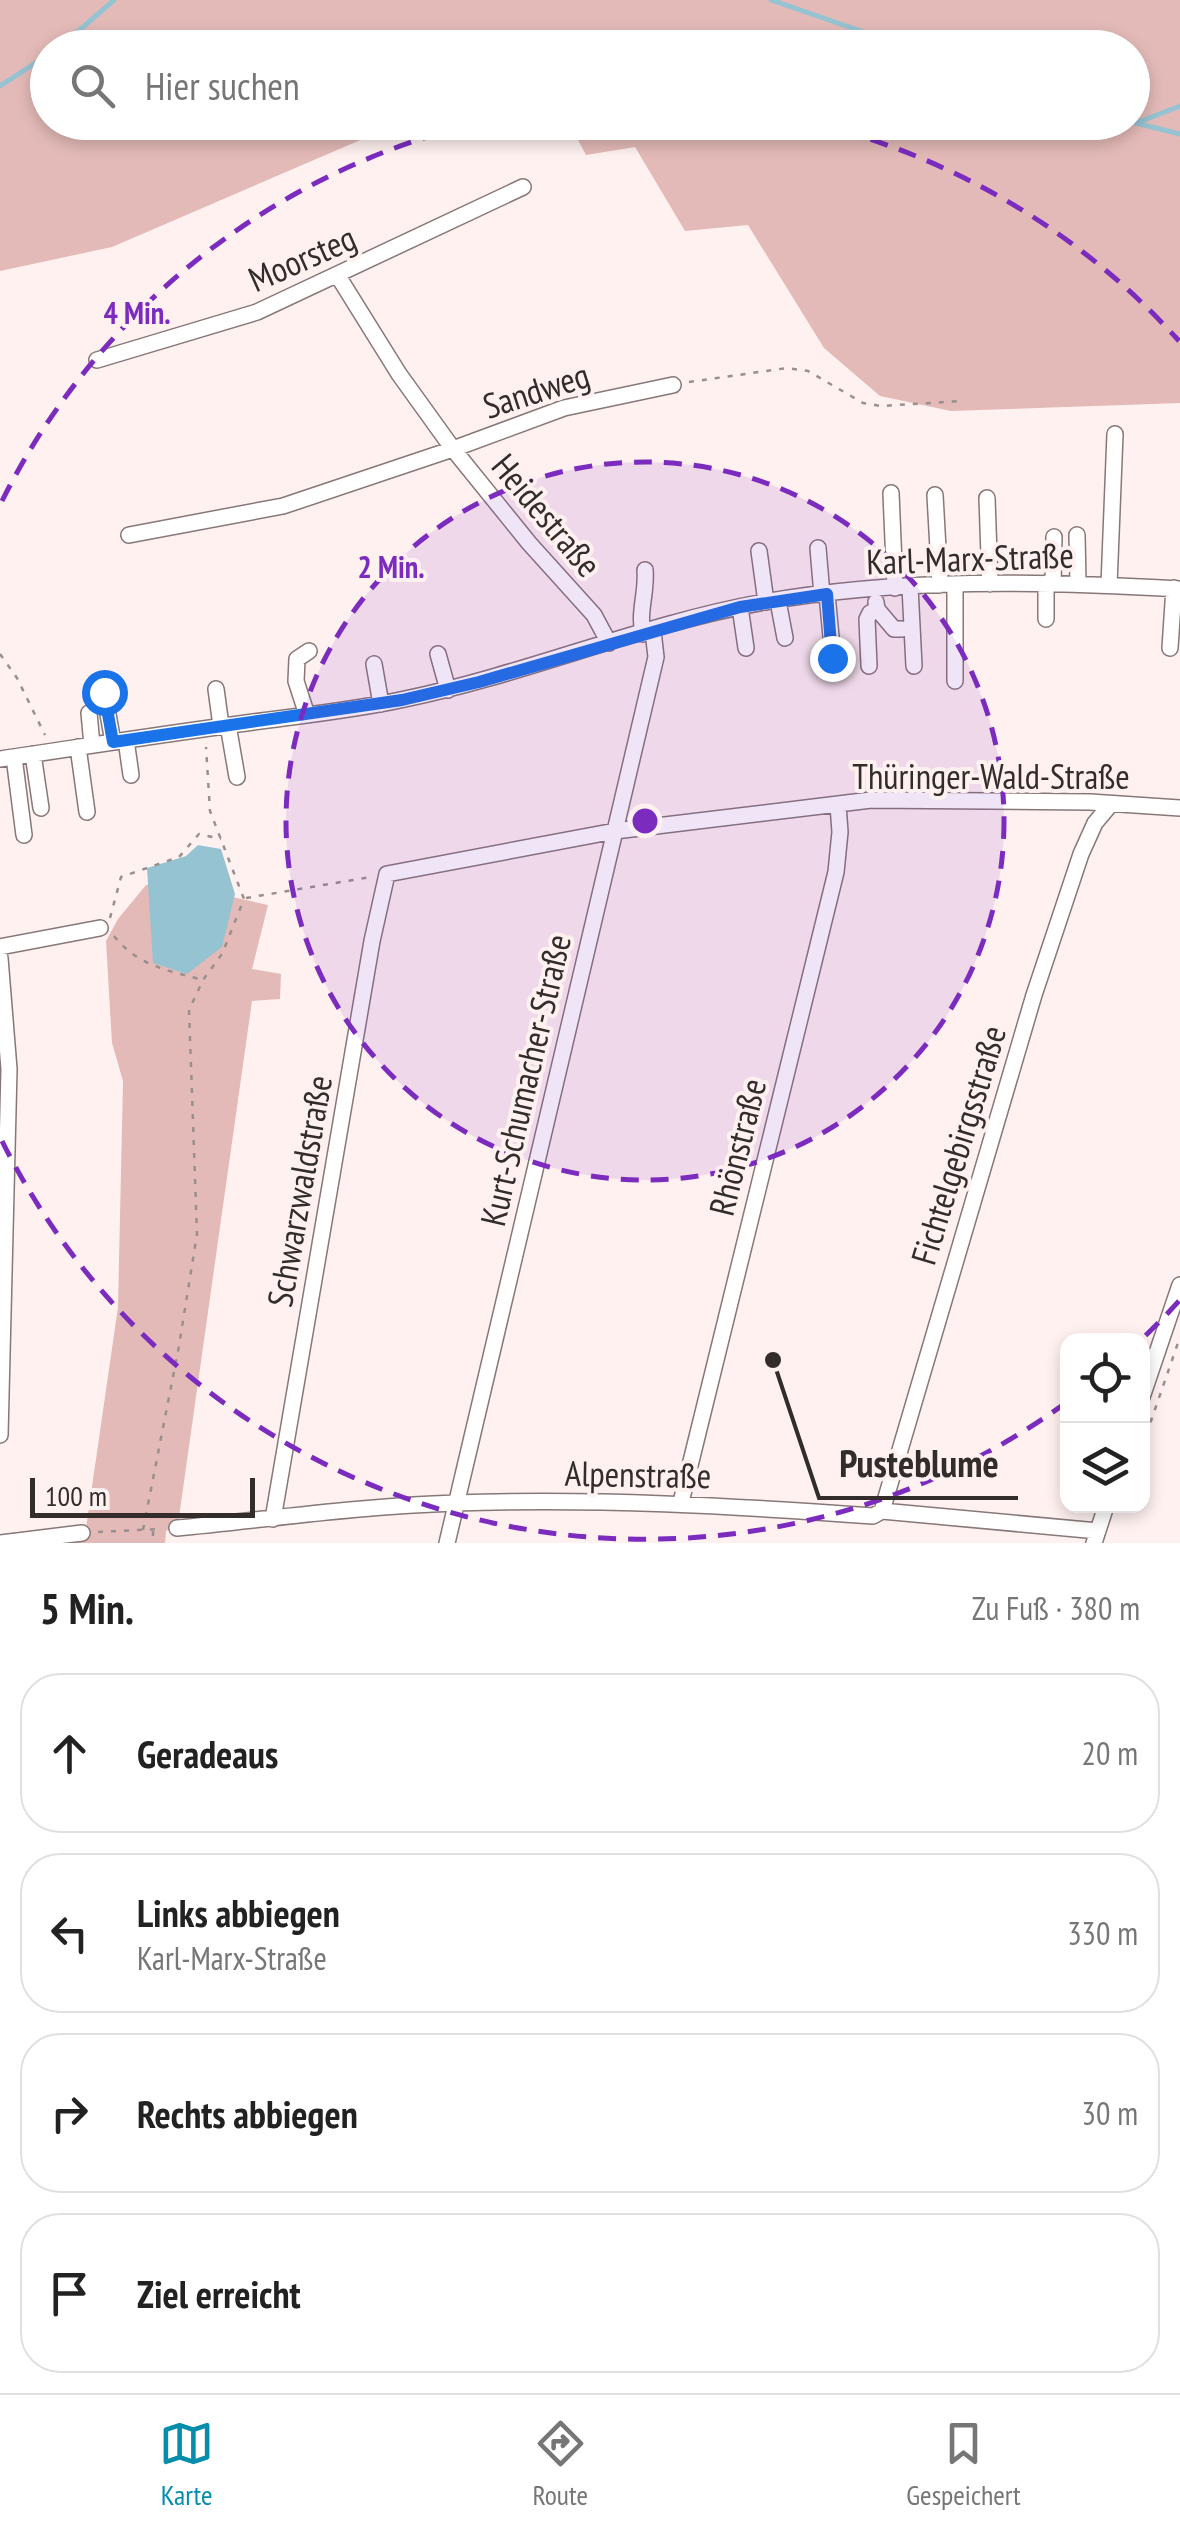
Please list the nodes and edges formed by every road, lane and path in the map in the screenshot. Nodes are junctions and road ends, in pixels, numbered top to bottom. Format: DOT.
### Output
graph roads {
  1 [pos="523,187"];
  2 [pos="338,276"];
  3 [pos="98,360"];
  4 [pos="673,384"];
  5 [pos="962,402"];
  6 [pos="1114,434"];
  7 [pos="453,449"];
  8 [pos="891,493"];
  9 [pos="935,495"];
  10 [pos="987,498"];
  11 [pos="1077,535"];
  12 [pos="129,536"];
  13 [pos="1054,537"];
  14 [pos="818,548"];
  15 [pos="759,551"];
  16 [pos="645,570"];
  17 [pos="990,584"];
  18 [pos="1050,584"];
  19 [pos="1078,584"];
  20 [pos="947,585"];
  21 [pos="1109,585"];
  22 [pos="903,588"];
  23 [pos="1177,588"];
  24 [pos="874,589"];
  25 [pos="824,595"];
  26 [pos="772,601"];
  27 [pos="740,607"];
  28 [pos="877,609"];
  29 [pos="1046,619"];
  30 [pos="902,629"];
  31 [pos="648,633"];
  32 [pos="785,638"];
  33 [pos="608,644"];
  34 [pos="746,648"];
  35 [pos="1170,648"];
  36 [pos="308,651"];
  37 [pos="0,654"];
  38 [pos="438,654"];
  39 [pos="832,658"];
  40 [pos="374,664"];
  41 [pos="869,666"];
  42 [pos="914,666"];
  43 [pos="955,681"];
  44 [pos="216,689"];
  45 [pos="448,690"];
  46 [pos="104,692"];
  47 [pos="381,704"];
  48 [pos="89,712"];
  49 [pos="307,715"];
  50 [pos="225,726"];
  51 [pos="45,740"];
  52 [pos="119,741"];
  53 [pos="85,746"];
  54 [pos="206,746"];
  55 [pos="34,754"];
  56 [pos="7,758"];
  57 [pos="131,774"];
  58 [pos="237,777"];
  59 [pos="838,804"];
  60 [pos="1111,804"];
  61 [pos="41,808"];
  62 [pos="1180,808"];
  63 [pos="87,812"];
  64 [pos="615,831"];
  65 [pos="24,835"];
  66 [pos="221,840"];
  67 [pos="387,874"];
  68 [pos="244,898"];
  69 [pos="100,928"];
  70 [pos="0,946"];
  71 [pos="0,958"];
  72 [pos="203,980"];
  73 [pos="1180,1285"];
  74 [pos="1180,1337"];
  75 [pos="1150,1373"];
  76 [pos="1150,1424"];
  77 [pos="0,1434"];
  78 [pos="681,1502"];
  79 [pos="456,1503"];
  80 [pos="882,1511"];
  81 [pos="1104,1513"];
  82 [pos="273,1519"];
  83 [pos="177,1528"];
  84 [pos="143,1530"];
  85 [pos="153,1530"];
  86 [pos="82,1533"];
  87 [pos="1096,1537"];
  88 [pos="0,1543"];
  89 [pos="153,1543"];
  90 [pos="447,1543"];
  1 -- 2 [label="street, Moorsteg"];
  2 -- 3 [label="street, Moorsteg"];
  2 -- 7 [label="street, Heidestraße"];
  4 -- 5 [label="path"];
  4 -- 7 [label="street, Sandweg"];
  6 -- 21 [label="street"];
  7 -- 12 [label="street, Sandweg"];
  7 -- 33 [label="street, Heidestraße"];
  8 -- 22 [label="street"];
  9 -- 20 [label="street"];
  10 -- 17 [label="street"];
  11 -- 19 [label="street"];
  13 -- 18 [label="street"];
  14 -- 25 [label="street"];
  15 -- 26 [label="street"];
  16 -- 31 [label="street, Kurt-Schumacher-Straße"];
  17 -- 18 [label="street, Karl-Marx-Straße"];
  17 -- 20 [label="street, Karl-Marx-Straße"];
  18 -- 19 [label="street, Karl-Marx-Straße"];
  18 -- 29 [label="street"];
  19 -- 21 [label="street, Karl-Marx-Straße"];
  20 -- 22 [label="street, Karl-Marx-Straße"];
  20 -- 43 [label="street"];
  21 -- 23 [label="street, Karl-Marx-Straße"];
  22 -- 24 [label="street, Karl-Marx-Straße"];
  22 -- 42 [label="street"];
  23 -- 35 [label="street"];
  24 -- 25 [label="street, Karl-Marx-Straße"];
  24 -- 28 [label="street"];
  25 -- 26 [label="street, Karl-Marx-Straße"];
  25 -- 39 [label="street"];
  26 -- 27 [label="street, Karl-Marx-Straße"];
  26 -- 32 [label="street"];
  27 -- 31 [label="street, Karl-Marx-Straße"];
  27 -- 34 [label="street"];
  28 -- 30 [label="street"];
  28 -- 41 [label="street"];
  31 -- 33 [label="street, Karl-Marx-Straße"];
  31 -- 64 [label="street, Kurt-Schumacher-Straße"];
  33 -- 45 [label="street, Karl-Marx-Straße"];
  36 -- 49 [label="street"];
  37 -- 51 [label="path"];
  38 -- 45 [label="street"];
  40 -- 47 [label="street"];
  44 -- 50 [label="street"];
  45 -- 47 [label="street, Karl-Marx-Straße"];
  46 -- 52 [label="street"];
  47 -- 49 [label="street, Karl-Marx-Straße"];
  48 -- 53 [label="street"];
  49 -- 50 [label="street, Karl-Marx-Straße"];
  50 -- 52 [label="street, Karl-Marx-Straße"];
  50 -- 58 [label="street"];
  52 -- 53 [label="street, Karl-Marx-Straße"];
  52 -- 57 [label="street"];
  53 -- 55 [label="street, Karl-Marx-Straße"];
  53 -- 63 [label="street"];
  54 -- 66 [label="path"];
  55 -- 56 [label="street, Karl-Marx-Straße"];
  55 -- 61 [label="street"];
  56 -- 65 [label="street"];
  59 -- 60 [label="street, Thüringer-Wald-Straße"];
  59 -- 64 [label="street, Thüringer-Wald-Straße"];
  59 -- 78 [label="street, Rhönstraße"];
  60 -- 62 [label="street, Thüringer-Wald-Straße"];
  60 -- 80 [label="street, Fichtelgebirgsstraße"];
  64 -- 67 [label="street, Thüringer-Wald-Straße"];
  64 -- 79 [label="street, Kurt-Schumacher-Straße"];
  66 -- 68 [label="path"];
  66 -- 72 [label="path"];
  67 -- 68 [label="path"];
  67 -- 82 [label="street, Schwarzwaldstraße"];
  68 -- 72 [label="path"];
  69 -- 70 [label="street"];
  71 -- 77 [label="street"];
  72 -- 84 [label="path"];
  73 -- 75 [label="street"];
  74 -- 76 [label="path"];
  78 -- 79 [label="street, Alpenstraße"];
  78 -- 80 [label="street, Alpenstraße"];
  79 -- 82 [label="street, Alpenstraße"];
  79 -- 90 [label="street, Kurt-Schumacher-Straße"];
  80 -- 87 [label="street, Alpenstraße"];
  81 -- 87 [label="street"];
  82 -- 83 [label="street, Alpenstraße"];
  83 -- 85 [label="path"];
  84 -- 85 [label="path"];
  84 -- 86 [label="path"];
  85 -- 89 [label="path"];
  86 -- 88 [label="street"];
}
